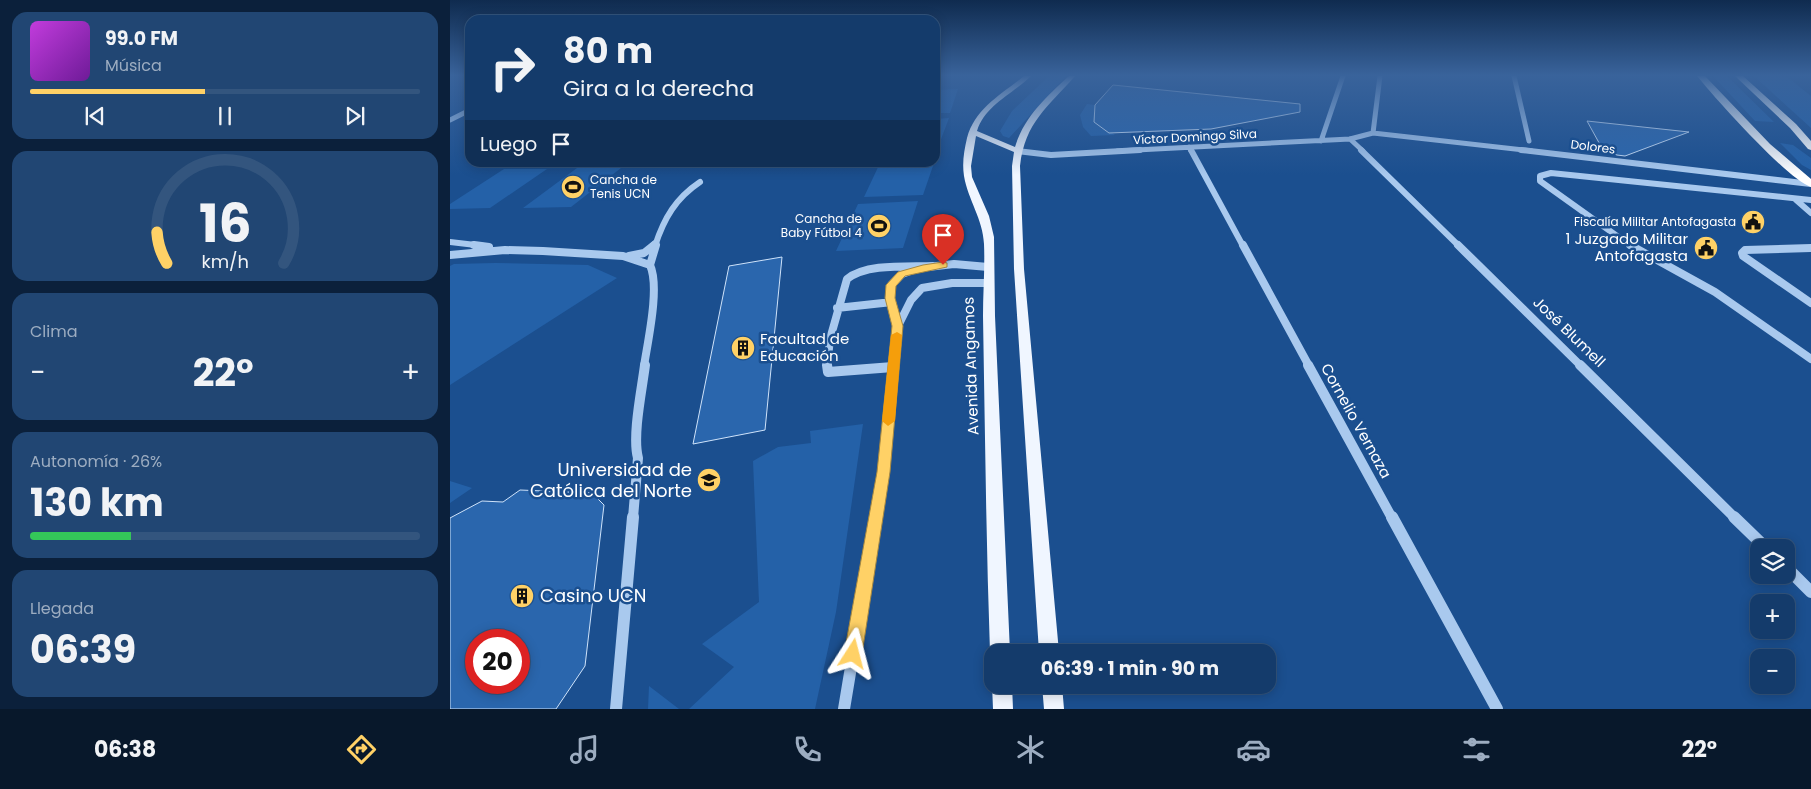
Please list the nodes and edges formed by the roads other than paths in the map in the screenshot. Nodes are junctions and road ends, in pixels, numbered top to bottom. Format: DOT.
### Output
graph roads {
  1 [pos="988,109"];
  2 [pos="1041,109"];
  3 [pos="1332,109"];
  4 [pos="1376,109"];
  5 [pos="1522,109"];
  6 [pos="1730,109"];
  7 [pos="1775,109"];
  8 [pos="465,112"];
  9 [pos="450,120"];
  10 [pos="973,132"];
  11 [pos="1373,133"];
  12 [pos="1350,139"];
  13 [pos="1321,141"];
  14 [pos="1529,141"];
  15 [pos="1811,146"];
  16 [pos="1189,147"];
  17 [pos="1017,151"];
  18 [pos="1709,172"];
  19 [pos="1713,178"];
  20 [pos="700,182"];
  21 [pos="1811,184"];
  22 [pos="1796,199"];
  23 [pos="1811,200"];
  24 [pos="1811,212"];
  25 [pos="657,239"];
  26 [pos="450,242"];
  27 [pos="1811,248"];
  28 [pos="505,250"];
  29 [pos="450,255"];
  30 [pos="623,256"];
  31 [pos="650,265"];
  32 [pos="933,266"];
  33 [pos="988,267"];
  34 [pos="988,284"];
  35 [pos="892,302"];
  36 [pos="1811,303"];
  37 [pos="837,308"];
  38 [pos="898,326"];
  39 [pos="1799,350"];
  40 [pos="1811,350"];
  41 [pos="1811,359"];
  42 [pos="893,367"];
  43 [pos="1757,539"];
  44 [pos="1795,576"];
  45 [pos="1811,592"];
  46 [pos="1000,644"];
  47 [pos="1048,644"];
  48 [pos="1002,694"];
  49 [pos="1053,694"];
  50 [pos="616,709"];
  51 [pos="844,709"];
  52 [pos="1003,709"];
  53 [pos="1054,709"];
  54 [pos="1497,709"];
  1 -- 10 [label="main road, Avenida Angamos"];
  2 -- 17 [label="main road"];
  3 -- 13 [label="street"];
  4 -- 11 [label="street"];
  5 -- 14 [label="street"];
  6 -- 21 [label="highway"];
  7 -- 15 [label="highway"];
  8 -- 9 [label="street"];
  10 -- 17 [label="main road"];
  10 -- 33 [label="main road, Avenida Angamos"];
  11 -- 12 [label="street, Víctor Domingo Silva"];
  11 -- 18 [label="street, Dolores"];
  12 -- 13 [label="street, Víctor Domingo Silva"];
  12 -- 43 [label="street, José Blumell"];
  13 -- 16 [label="street, Víctor Domingo Silva"];
  16 -- 17 [label="street, Víctor Domingo Silva"];
  16 -- 54 [label="street, Cornelio Vernaza"];
  17 -- 47 [label="main road"];
  18 -- 19 [label="street"];
  18 -- 21 [label="street, Dolores"];
  20 -- 25 [label="street"];
  22 -- 23 [label="street"];
  22 -- 24 [label="street"];
  22 -- 39 [label="street"];
  25 -- 30 [label="street"];
  25 -- 31 [label="street"];
  26 -- 28 [label="street"];
  27 -- 36 [label="street"];
  28 -- 29 [label="street"];
  28 -- 30 [label="street"];
  30 -- 31 [label="street"];
  31 -- 50 [label="street"];
  32 -- 33 [label="street"];
  32 -- 35 [label="street"];
  32 -- 37 [label="street"];
  33 -- 34 [label="main road, Avenida Angamos"];
  34 -- 38 [label="street"];
  34 -- 46 [label="main road, Avenida Angamos"];
  35 -- 37 [label="street"];
  35 -- 38 [label="street"];
  37 -- 42 [label="street"];
  38 -- 42 [label="lane"];
  39 -- 40 [label="street"];
  39 -- 41 [label="street"];
  42 -- 51 [label="lane"];
  44 -- 45 [label="street"];
  48 -- 52 [label="main road"];
  49 -- 53 [label="main road"];
}
